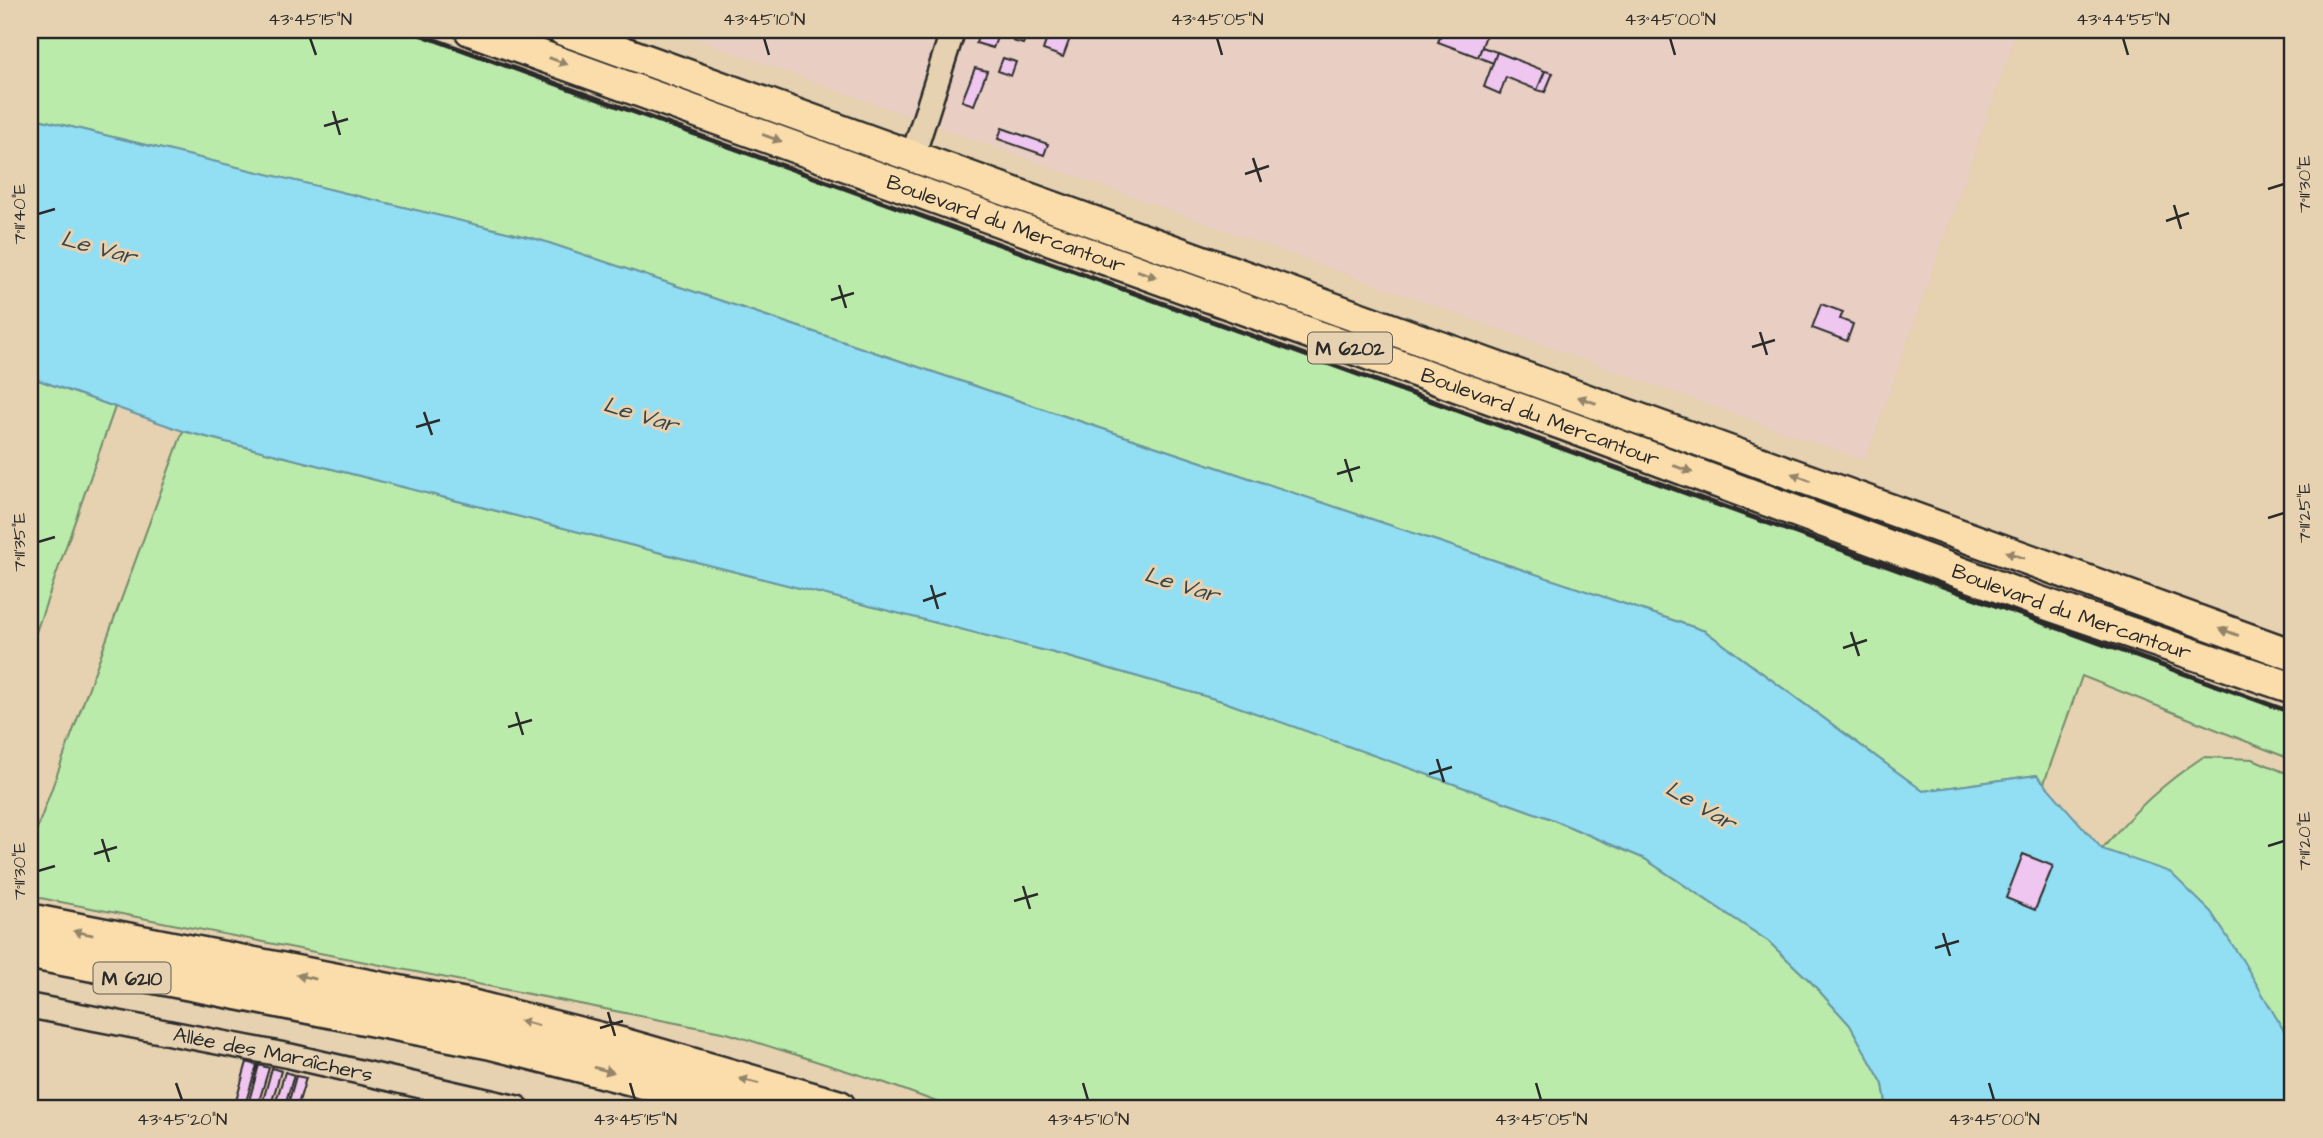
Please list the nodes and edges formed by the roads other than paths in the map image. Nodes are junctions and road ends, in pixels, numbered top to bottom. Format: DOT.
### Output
graph roads {
  1 [pos="470,30"];
  2 [pos="564,30"];
  3 [pos="953,30"];
  4 [pos="913,155"];
  5 [pos="2293,655"];
  6 [pos="2293,688"];
  7 [pos="30,922"];
  8 [pos="30,951"];
  9 [pos="30,965"];
  10 [pos="235,992"];
  11 [pos="30,1006"];
  12 [pos="517,1108"];
  13 [pos="744,1108"];
  14 [pos="838,1108"];
  1 -- 6 [label="main road, Boulevard du Mercantour / M 6202, one-way"];
  2 -- 4 [label="main road, Boulevard du Mercantour / M 6202"];
  3 -- 4 [label="street"];
  5 -- 4 [label="main road, Boulevard du Mercantour / M 6202, one-way"];
  14 -- 7 [label="highway, one-way"];
  8 -- 10 [label="highway"];
  9 -- 10 [label="highway, M 6210"];
  10 -- 13 [label="highway, one-way"];
  11 -- 12 [label="street, Allée des Maraîchers"];
}
